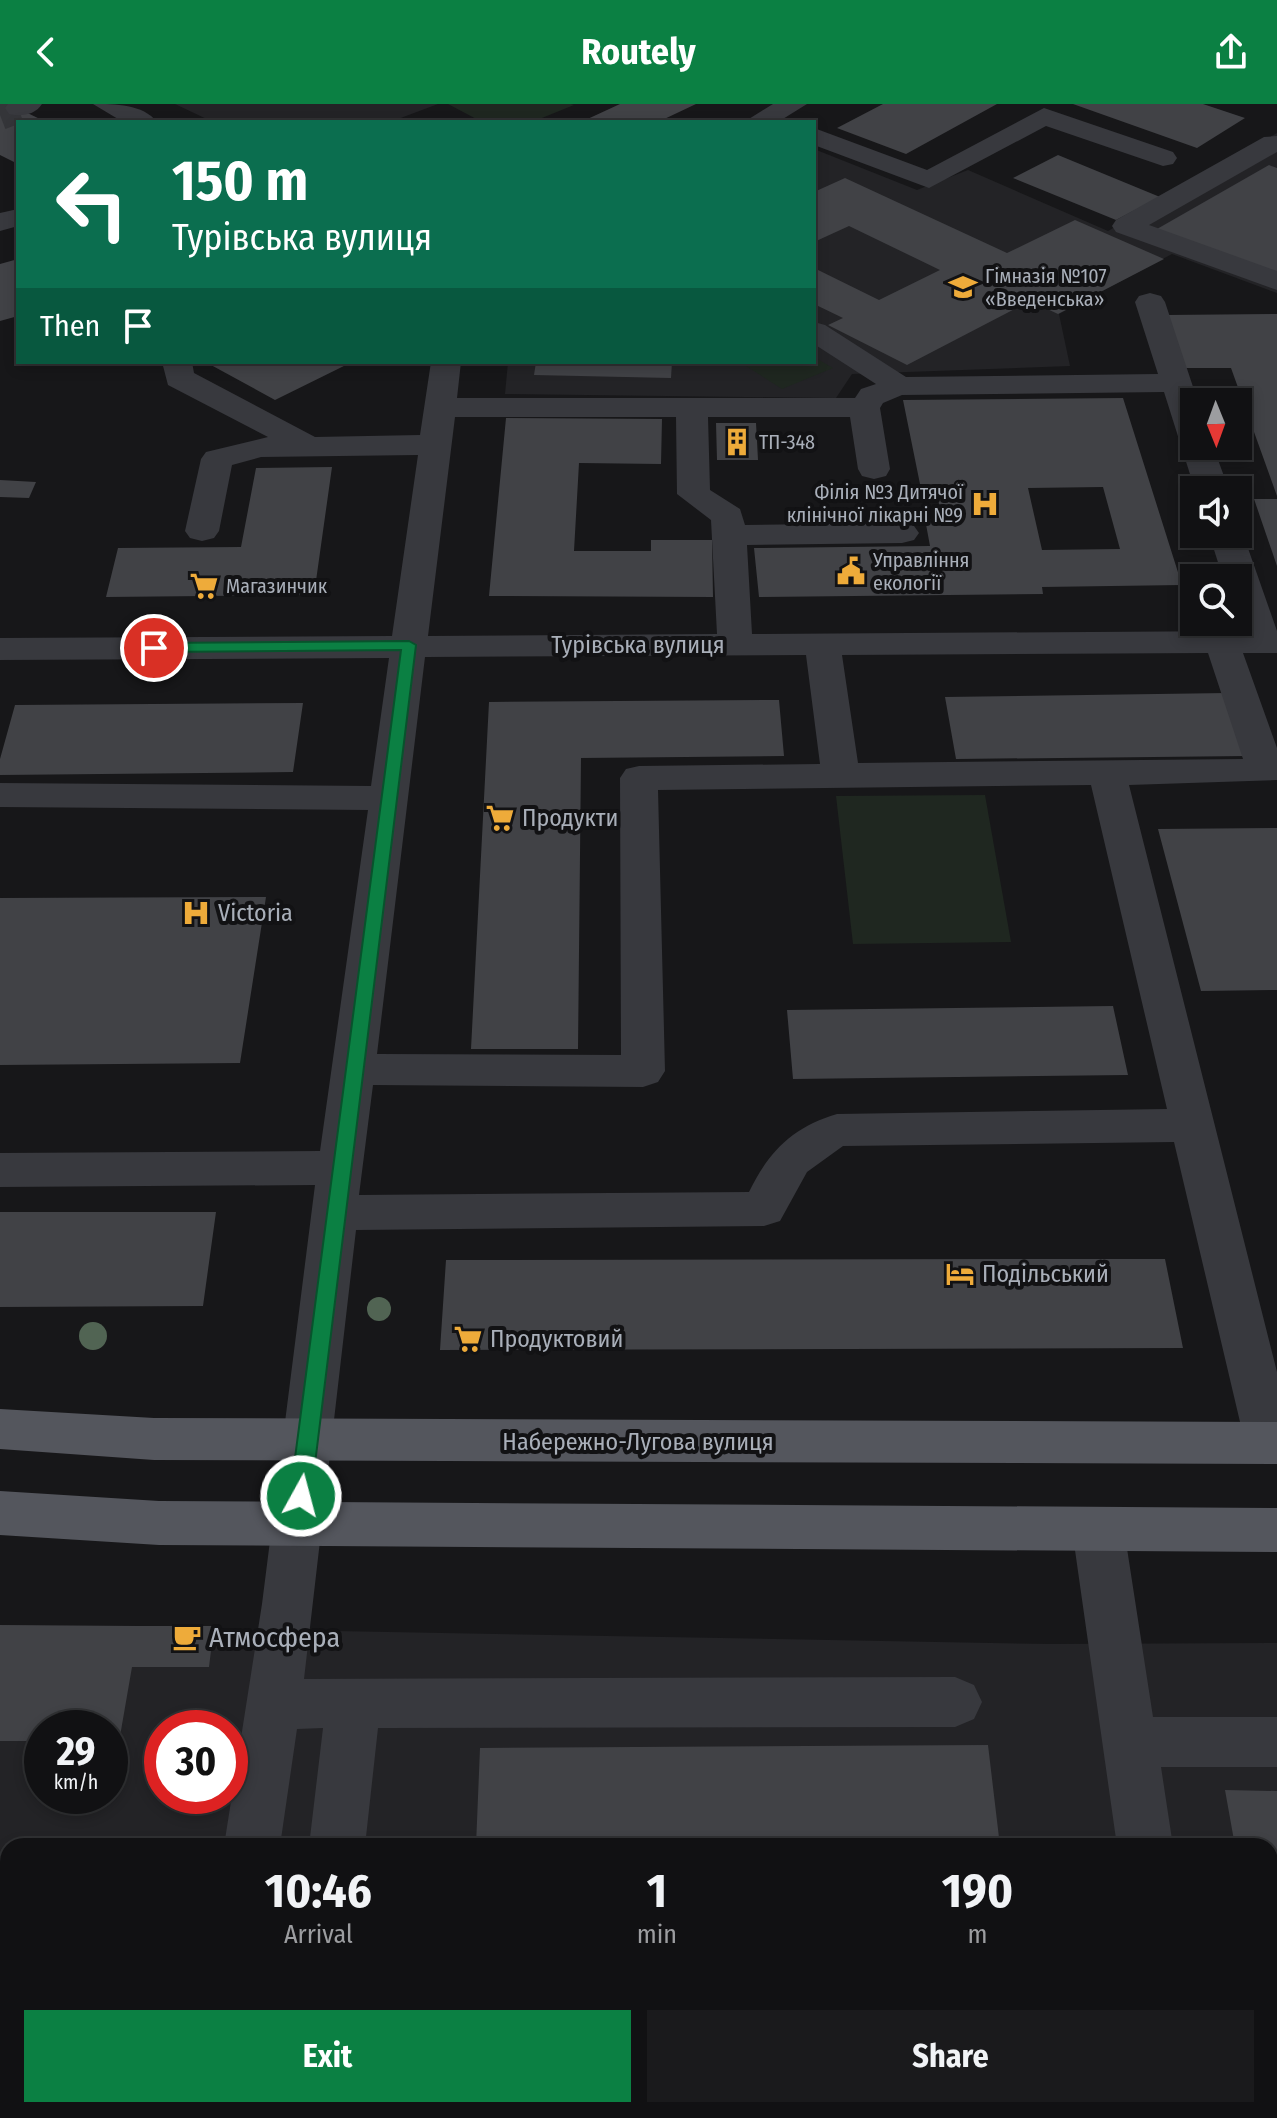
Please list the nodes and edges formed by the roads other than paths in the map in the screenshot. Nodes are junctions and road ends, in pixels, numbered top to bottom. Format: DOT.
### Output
graph roads {
  1 [pos="106,104"];
  2 [pos="794,104"];
  3 [pos="140,120"];
  4 [pos="769,120"];
  5 [pos="816,137"];
  6 [pos="1276,138"];
  7 [pos="1163,158"];
  8 [pos="1192,170"];
  9 [pos="1277,281"];
  10 [pos="1150,302"];
  11 [pos="816,332"];
  12 [pos="177,364"];
  13 [pos="446,364"];
  14 [pos="1175,383"];
  15 [pos="898,386"];
  16 [pos="1180,397"];
  17 [pos="440,407"];
  18 [pos="692,408"];
  19 [pos="864,408"];
  20 [pos="435,445"];
  21 [pos="311,446"];
  22 [pos="874,469"];
  23 [pos="202,531"];
  24 [pos="902,533"];
  25 [pos="730,535"];
  26 [pos="1232,548"];
  27 [pos="1270,642"];
  28 [pos="1222,643"];
  29 [pos="409,645"];
  30 [pos="735,645"];
  31 [pos="823,645"];
  32 [pos="0,649"];
  33 [pos="1107,773"];
  34 [pos="841,776"];
  35 [pos="0,795"];
  36 [pos="390,798"];
  37 [pos="354,1069"];
  38 [pos="1193,1125"];
  39 [pos="0,1170"];
  40 [pos="337,1191"];
  41 [pos="0,1429"];
  42 [pos="308,1440"];
  43 [pos="1274,1443"];
  44 [pos="0,1513"];
  45 [pos="297,1524"];
  46 [pos="1098,1529"];
  47 [pos="1277,1530"];
  48 [pos="955,1702"];
  49 [pos="274,1704"];
  50 [pos="353,1704"];
  51 [pos="1129,1742"];
  52 [pos="1277,1742"];
  53 [pos="253,1838"];
  54 [pos="338,1838"];
  55 [pos="1144,1838"];
  1 -- 3 [label="street"];
  2 -- 4 [label="street"];
  5 -- 7 [label="street"];
  6 -- 8 [label="street"];
  6 -- 9 [label="street"];
  10 -- 14 [label="street"];
  11 -- 15 [label="street"];
  12 -- 21 [label="street"];
  13 -- 17 [label="street"];
  14 -- 15 [label="street"];
  14 -- 16 [label="street"];
  15 -- 19 [label="street"];
  17 -- 18 [label="street"];
  17 -- 20 [label="street"];
  18 -- 19 [label="street"];
  18 -- 25 [label="street"];
  19 -- 22 [label="street"];
  20 -- 21 [label="street"];
  20 -- 29 [label="street"];
  21 -- 23 [label="street"];
  24 -- 25 [label="street"];
  25 -- 30 [label="street"];
  26 -- 27 [label="street"];
  27 -- 28 [label="street, Турівська вулиця"];
  28 -- 31 [label="street, Турівська вулиця"];
  28 -- 33 [label="street"];
  29 -- 30 [label="street, Турівська вулиця"];
  29 -- 32 [label="street, Турівська вулиця"];
  29 -- 36 [label="street"];
  30 -- 31 [label="street, Турівська вулиця"];
  31 -- 34 [label="street"];
  33 -- 34 [label="street"];
  33 -- 38 [label="street"];
  34 -- 37 [label="street"];
  35 -- 36 [label="street"];
  36 -- 37 [label="street"];
  37 -- 40 [label="street"];
  38 -- 40 [label="street"];
  38 -- 43 [label="street"];
  39 -- 40 [label="street"];
  40 -- 42 [label="street"];
  41 -- 42 [label="main road, Набережно-Лугова вулиця"];
  42 -- 43 [label="main road, Набережно-Лугова вулиця"];
  42 -- 45 [label="street"];
  44 -- 45 [label="main road"];
  45 -- 46 [label="main road"];
  45 -- 49 [label="street"];
  46 -- 47 [label="main road"];
  46 -- 51 [label="street"];
  48 -- 50 [label="street"];
  49 -- 50 [label="street"];
  49 -- 53 [label="street"];
  50 -- 54 [label="street"];
  51 -- 52 [label="street"];
  51 -- 55 [label="street"];
}
